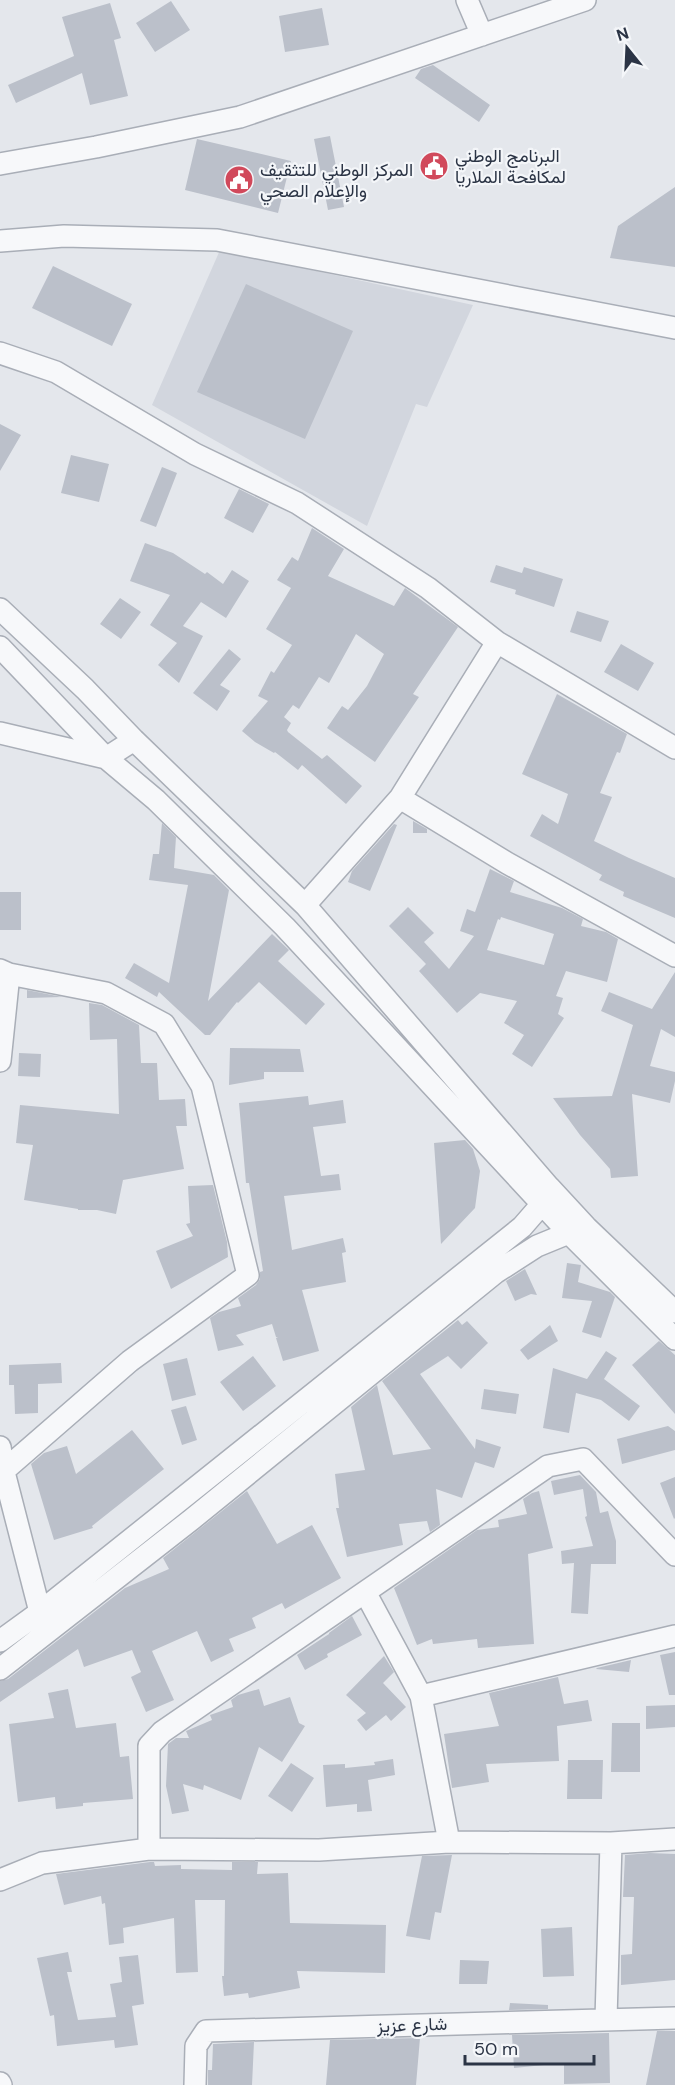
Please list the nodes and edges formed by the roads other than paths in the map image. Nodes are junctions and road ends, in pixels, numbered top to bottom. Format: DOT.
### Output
graph roads {
  1 [pos="467,0"];
  2 [pos="585,0"];
  3 [pos="482,35"];
  4 [pos="0,164"];
  5 [pos="0,241"];
  6 [pos="675,328"];
  7 [pos="0,352"];
  8 [pos="0,609"];
  9 [pos="497,642"];
  10 [pos="0,647"];
  11 [pos="0,733"];
  12 [pos="134,740"];
  13 [pos="675,748"];
  14 [pos="106,758"];
  15 [pos="400,798"];
  16 [pos="305,905"];
  17 [pos="675,956"];
  18 [pos="5,972"];
  19 [pos="0,1061"];
  20 [pos="545,1195"];
  21 [pos="577,1230"];
  22 [pos="675,1312"];
  23 [pos="675,1339"];
  24 [pos="0,1447"];
  25 [pos="2,1473"];
  26 [pos="675,1555"];
  27 [pos="365,1592"];
  28 [pos="40,1612"];
  29 [pos="675,1635"];
  30 [pos="0,1641"];
  31 [pos="0,1669"];
  32 [pos="421,1696"];
  33 [pos="675,1839"];
  34 [pos="448,1842"];
  35 [pos="611,1843"];
  36 [pos="149,1849"];
  37 [pos="0,1880"];
  38 [pos="675,2018"];
  39 [pos="606,2019"];
  40 [pos="195,2085"];
  1 -- 3 [label="street"];
  2 -- 3 [label="street"];
  3 -- 4 [label="street"];
  5 -- 6 [label="street"];
  7 -- 9 [label="street"];
  8 -- 12 [label="street"];
  9 -- 13 [label="street"];
  9 -- 15 [label="street"];
  10 -- 14 [label="street"];
  11 -- 14 [label="street"];
  12 -- 14 [label="street"];
  12 -- 16 [label="street"];
  14 -- 20 [label="street"];
  15 -- 16 [label="street"];
  15 -- 17 [label="street"];
  16 -- 20 [label="street"];
  18 -- 19 [label="street"];
  18 -- 25 [label="street"];
  20 -- 21 [label="street"];
  20 -- 28 [label="street"];
  21 -- 22 [label="street"];
  21 -- 23 [label="street"];
  21 -- 31 [label="street"];
  24 -- 25 [label="street"];
  25 -- 28 [label="street"];
  26 -- 27 [label="street"];
  27 -- 32 [label="street"];
  27 -- 36 [label="street"];
  28 -- 30 [label="street"];
  29 -- 32 [label="street"];
  32 -- 34 [label="street"];
  33 -- 35 [label="street"];
  34 -- 35 [label="street"];
  34 -- 36 [label="street"];
  35 -- 39 [label="street"];
  36 -- 37 [label="street"];
  38 -- 39 [label="street, شارع عزيز"];
  39 -- 40 [label="street, شارع عزيز"];
}
